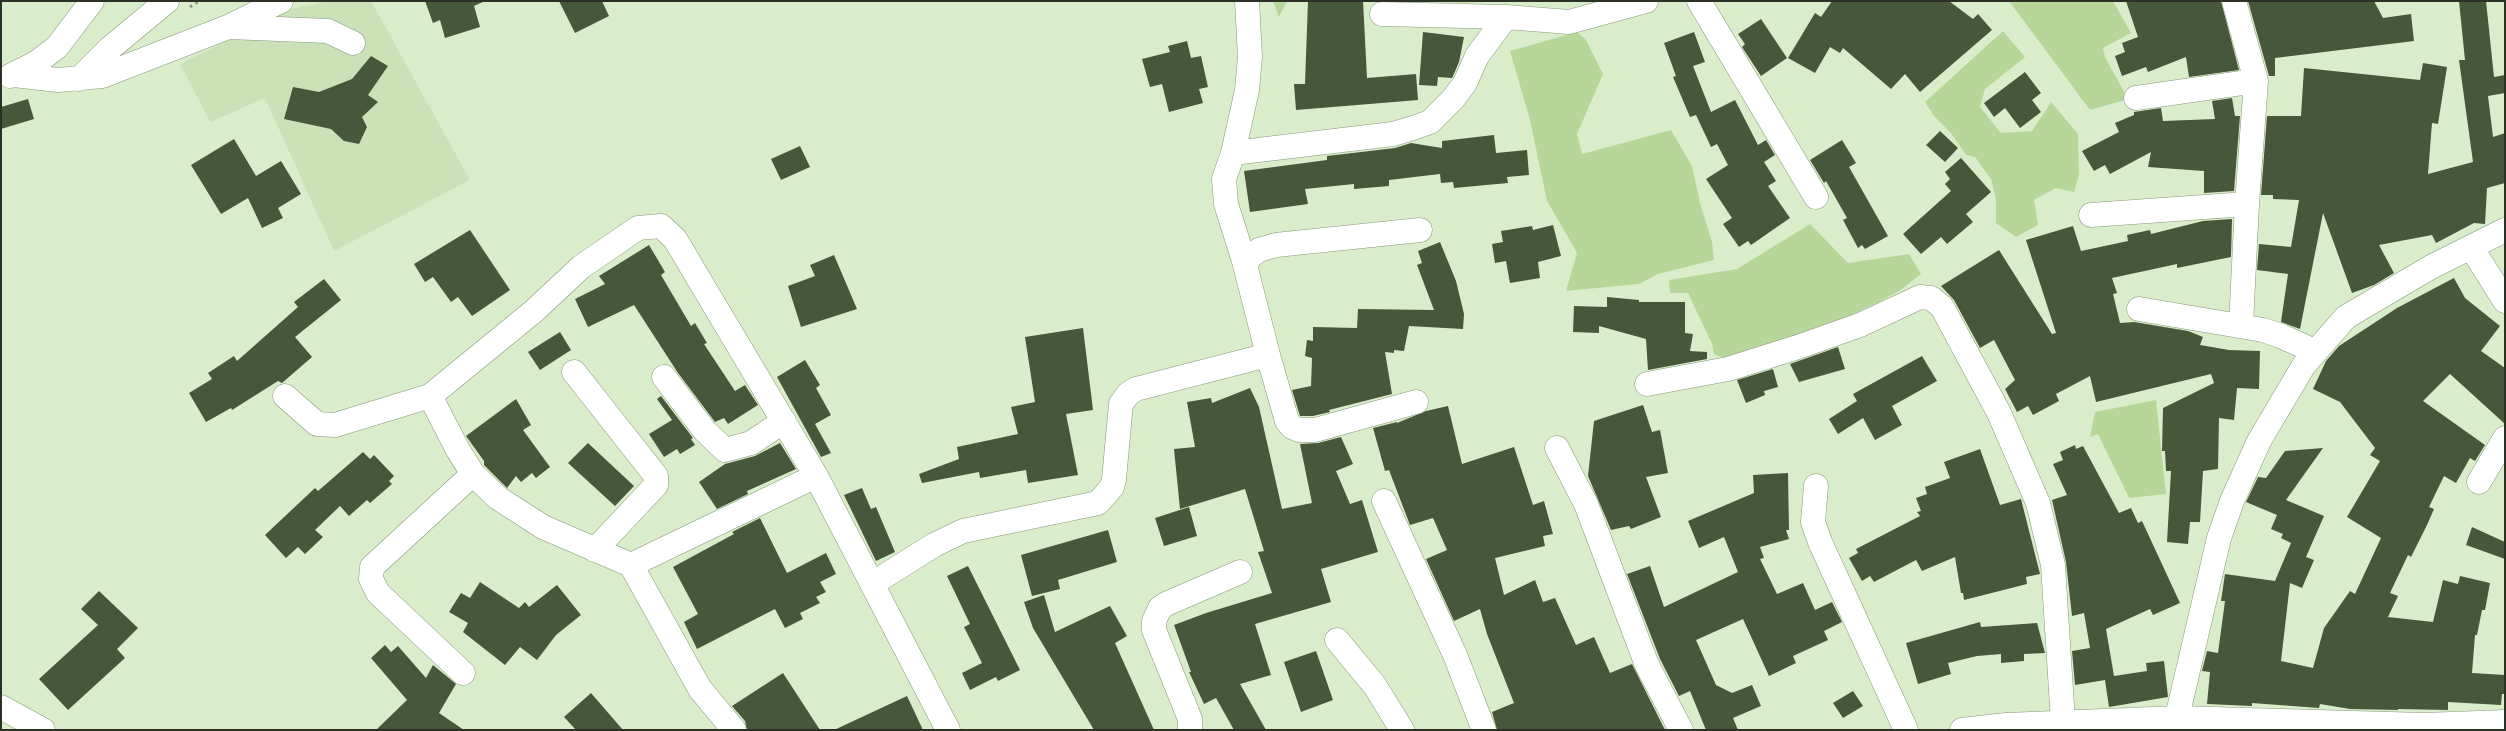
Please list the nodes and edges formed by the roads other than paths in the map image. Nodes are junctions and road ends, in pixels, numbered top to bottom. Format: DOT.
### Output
graph roads {
  1 [pos="92,1"];
  2 [pos="167,1"];
  3 [pos="281,1"];
  4 [pos="1247,1"];
  5 [pos="1646,1"];
  6 [pos="1699,1"];
  7 [pos="2234,1"];
  8 [pos="1382,14"];
  9 [pos="1506,17"];
  10 [pos="228,27"];
  11 [pos="353,43"];
  12 [pos="8,77"];
  13 [pos="79,79"];
  14 [pos="2256,81"];
  15 [pos="2136,98"];
  16 [pos="1233,153"];
  17 [pos="1816,197"];
  18 [pos="2247,204"];
  19 [pos="2091,215"];
  20 [pos="1420,230"];
  21 [pos="2505,230"];
  22 [pos="2471,247"];
  23 [pos="1244,261"];
  24 [pos="2505,301"];
  25 [pos="2139,309"];
  26 [pos="2240,325"];
  27 [pos="2314,351"];
  28 [pos="1268,355"];
  29 [pos="574,372"];
  30 [pos="664,377"];
  31 [pos="1648,384"];
  32 [pos="285,396"];
  33 [pos="430,396"];
  34 [pos="1416,402"];
  35 [pos="784,420"];
  36 [pos="2505,438"];
  37 [pos="1557,448"];
  38 [pos="473,474"];
  39 [pos="816,476"];
  40 [pos="2479,482"];
  41 [pos="1816,486"];
  42 [pos="1384,502"];
  43 [pos="596,550"];
  44 [pos="631,565"];
  45 [pos="1240,572"];
  46 [pos="872,584"];
  47 [pos="1337,640"];
  48 [pos="463,673"];
  49 [pos="1,707"];
  50 [pos="2063,722"];
  51 [pos="2505,722"];
  52 [pos="2176,724"];
  53 [pos="43,730"];
  54 [pos="734,730"];
  55 [pos="948,730"];
  56 [pos="1190,730"];
  57 [pos="1402,730"];
  58 [pos="1484,730"];
  59 [pos="1681,730"];
  60 [pos="1906,730"];
  61 [pos="1962,730"];
  1 -- 12 [label="street"];
  2 -- 13 [label="street"];
  3 -- 10 [label="street"];
  4 -- 16 [label="street"];
  5 -- 9 [label="street"];
  6 -- 17 [label="street"];
  7 -- 14 [label="street"];
  8 -- 9 [label="street"];
  9 -- 16 [label="street"];
  10 -- 11 [label="street"];
  10 -- 13 [label="street"];
  12 -- 13 [label="street"];
  14 -- 15 [label="street"];
  14 -- 18 [label="street"];
  16 -- 23 [label="street"];
  18 -- 19 [label="street"];
  18 -- 26 [label="street"];
  20 -- 23 [label="street"];
  21 -- 22 [label="street"];
  22 -- 24 [label="street"];
  22 -- 27 [label="street"];
  23 -- 28 [label="street"];
  25 -- 26 [label="street"];
  26 -- 27 [label="street"];
  27 -- 52 [label="street"];
  28 -- 34 [label="street"];
  28 -- 46 [label="street"];
  29 -- 43 [label="street"];
  30 -- 35 [label="street"];
  31 -- 50 [label="street"];
  32 -- 33 [label="street"];
  33 -- 35 [label="street"];
  33 -- 38 [label="street"];
  35 -- 39 [label="street"];
  36 -- 40 [label="street"];
  37 -- 59 [label="street"];
  38 -- 43 [label="street"];
  38 -- 48 [label="street"];
  39 -- 44 [label="street"];
  39 -- 46 [label="street"];
  41 -- 60 [label="street"];
  42 -- 58 [label="street"];
  43 -- 44 [label="street"];
  44 -- 54 [label="street"];
  45 -- 56 [label="street"];
  46 -- 55 [label="street"];
  47 -- 57 [label="street"];
  49 -- 53 [label="street"];
  50 -- 52 [label="street"];
  50 -- 61 [label="street"];
  51 -- 52 [label="street"];
}
